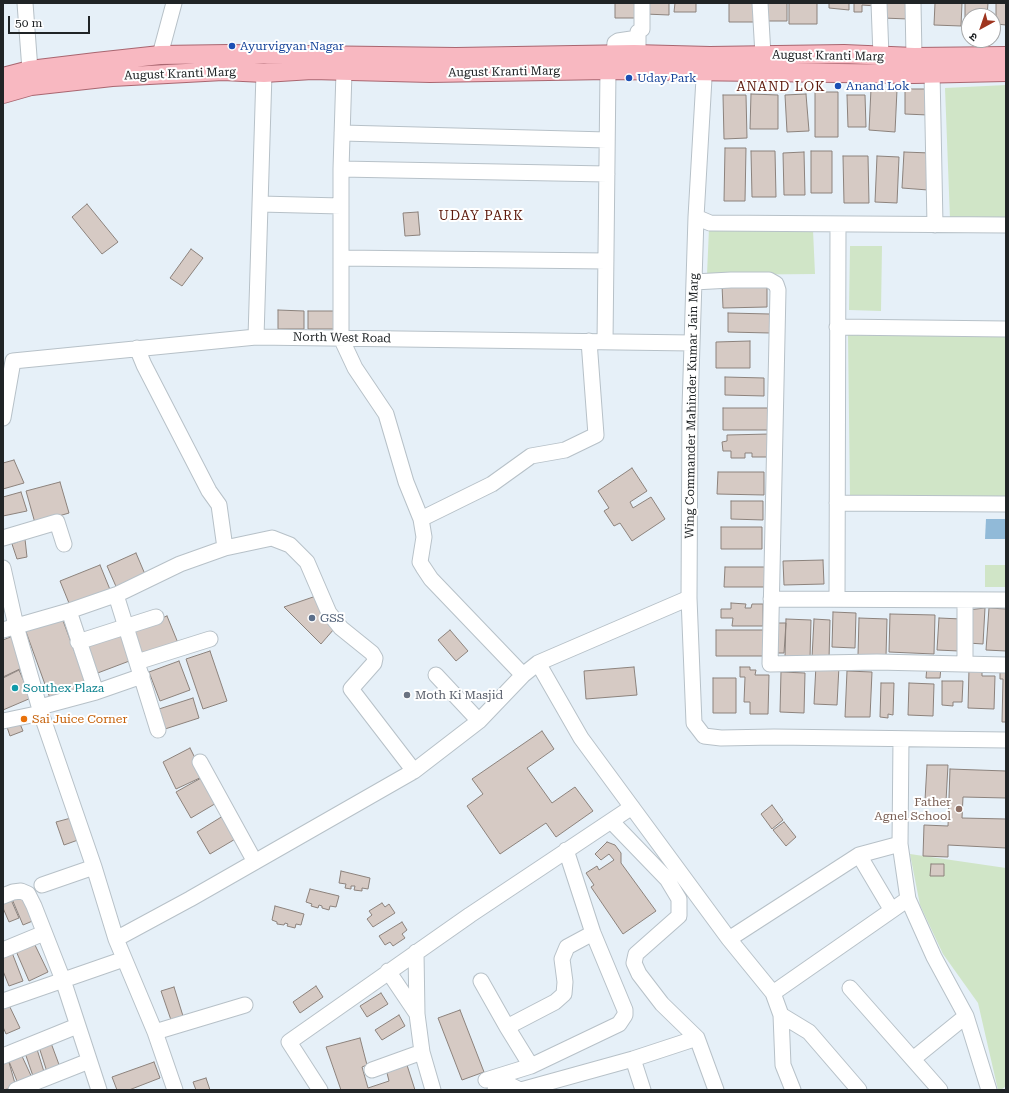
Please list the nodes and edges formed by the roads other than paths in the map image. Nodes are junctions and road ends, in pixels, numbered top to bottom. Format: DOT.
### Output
graph roads {
  1 [pos="25,3"];
  2 [pos="174,3"];
  3 [pos="642,3"];
  4 [pos="760,3"];
  5 [pos="879,3"];
  6 [pos="914,3"];
  7 [pos="638,41"];
  8 [pos="160,55"];
  9 [pos="614,55"];
  10 [pos="763,55"];
  11 [pos="881,56"];
  12 [pos="1006,56"];
  13 [pos="914,57"];
  14 [pos="705,64"];
  15 [pos="30,70"];
  16 [pos="344,72"];
  17 [pos="932,72"];
  18 [pos="1006,72"];
  19 [pos="264,73"];
  20 [pos="3,77"];
  21 [pos="3,94"];
  22 [pos="342,133"];
  23 [pos="607,140"];
  24 [pos="341,169"];
  25 [pos="607,174"];
  26 [pos="260,204"];
  27 [pos="341,206"];
  28 [pos="696,217"];
  29 [pos="838,224"];
  30 [pos="935,224"];
  31 [pos="1006,225"];
  32 [pos="341,258"];
  33 [pos="606,261"];
  34 [pos="694,282"];
  35 [pos="837,327"];
  36 [pos="1006,329"];
  37 [pos="256,337"];
  38 [pos="341,338"];
  39 [pos="589,341"];
  40 [pos="605,342"];
  41 [pos="692,342"];
  42 [pos="138,348"];
  43 [pos="8,362"];
  44 [pos="3,418"];
  45 [pos="837,503"];
  46 [pos="1006,504"];
  47 [pos="421,519"];
  48 [pos="3,538"];
  49 [pos="64,544"];
  50 [pos="225,548"];
  51 [pos="3,568"];
  52 [pos="116,595"];
  53 [pos="689,598"];
  54 [pos="771,598"];
  55 [pos="837,599"];
  56 [pos="965,600"];
  57 [pos="1006,600"];
  58 [pos="69,611"];
  59 [pos="156,617"];
  60 [pos="124,626"];
  61 [pos="9,628"];
  62 [pos="210,639"];
  63 [pos="78,642"];
  64 [pos="137,662"];
  65 [pos="538,663"];
  66 [pos="965,664"];
  67 [pos="1006,665"];
  68 [pos="436,675"];
  69 [pos="523,675"];
  70 [pos="142,676"];
  71 [pos="96,692"];
  72 [pos="41,710"];
  73 [pos="3,721"];
  74 [pos="479,721"];
  75 [pos="158,730"];
  76 [pos="901,738"];
  77 [pos="1006,740"];
  78 [pos="200,762"];
  79 [pos="414,771"];
  80 [pos="632,807"];
  81 [pos="611,821"];
  82 [pos="900,844"];
  83 [pos="566,850"];
  84 [pos="859,855"];
  85 [pos="255,862"];
  86 [pos="94,867"];
  87 [pos="42,886"];
  88 [pos="3,896"];
  89 [pos="908,899"];
  90 [pos="891,909"];
  91 [pos="44,933"];
  92 [pos="593,933"];
  93 [pos="116,939"];
  94 [pos="729,939"];
  95 [pos="3,950"];
  96 [pos="416,952"];
  97 [pos="120,960"];
  98 [pos="388,971"];
  99 [pos="63,980"];
  100 [pos="481,981"];
  101 [pos="850,988"];
  102 [pos="773,993"];
  103 [pos="3,1001"];
  104 [pos="245,1004"];
  105 [pos="417,1014"];
  106 [pos="781,1015"];
  107 [pos="966,1016"];
  108 [pos="77,1026"];
  109 [pos="507,1027"];
  110 [pos="155,1032"];
  111 [pos="697,1038"];
  112 [pos="422,1052"];
  113 [pos="3,1056"];
  114 [pos="633,1059"];
  115 [pos="913,1059"];
  116 [pos="88,1062"];
  117 [pos="531,1066"];
  118 [pos="372,1070"];
  119 [pos="490,1085"];
  120 [pos="16,1090"];
  121 [pos="99,1090"];
  122 [pos="175,1090"];
  123 [pos="320,1090"];
  124 [pos="433,1090"];
  125 [pos="524,1090"];
  126 [pos="643,1090"];
  127 [pos="716,1090"];
  128 [pos="792,1090"];
  129 [pos="859,1090"];
  130 [pos="940,1090"];
  131 [pos="989,1090"];
  1 -- 15 [label="street"];
  2 -- 8 [label="street"];
  3 -- 7 [label="street"];
  4 -- 10 [label="street"];
  5 -- 11 [label="street"];
  6 -- 13 [label="street"];
  7 -- 9 [label="main road, August Kranti Marg"];
  7 -- 14 [label="main road, August Kranti Marg"];
  8 -- 9 [label="main road, August Kranti Marg"];
  8 -- 15 [label="main road, August Kranti Marg"];
  9 -- 14 [label="main road, August Kranti Marg"];
  9 -- 16 [label="main road, August Kranti Marg"];
  9 -- 23 [label="street"];
  10 -- 11 [label="main road, August Kranti Marg"];
  10 -- 14 [label="main road, August Kranti Marg"];
  11 -- 13 [label="main road, August Kranti Marg"];
  12 -- 13 [label="main road, August Kranti Marg"];
  14 -- 17 [label="main road, August Kranti Marg"];
  14 -- 28 [label="street, Wing Commander Mahinder Kumar Jain Marg"];
  15 -- 20 [label="main road, August Kranti Marg"];
  16 -- 19 [label="main road, August Kranti Marg"];
  16 -- 22 [label="street"];
  17 -- 18 [label="main road, August Kranti Marg"];
  17 -- 30 [label="street"];
  19 -- 21 [label="main road, August Kranti Marg"];
  19 -- 26 [label="street"];
  22 -- 23 [label="street"];
  22 -- 24 [label="street"];
  23 -- 25 [label="street"];
  24 -- 25 [label="street"];
  24 -- 27 [label="street"];
  25 -- 33 [label="street"];
  26 -- 27 [label="street"];
  26 -- 37 [label="street"];
  27 -- 32 [label="street"];
  28 -- 29 [label="street"];
  28 -- 34 [label="street, Wing Commander Mahinder Kumar Jain Marg"];
  29 -- 30 [label="street"];
  29 -- 35 [label="street"];
  30 -- 31 [label="street"];
  32 -- 33 [label="street"];
  32 -- 38 [label="street"];
  33 -- 40 [label="street"];
  34 -- 41 [label="street, Wing Commander Mahinder Kumar Jain Marg"];
  34 -- 54 [label="street"];
  35 -- 36 [label="street"];
  35 -- 45 [label="street"];
  37 -- 38 [label="street, North West Road"];
  37 -- 42 [label="street, North West Road"];
  38 -- 39 [label="street, North West Road"];
  38 -- 47 [label="street"];
  39 -- 40 [label="street, North West Road"];
  39 -- 47 [label="street"];
  40 -- 41 [label="street, North West Road"];
  41 -- 53 [label="street, Wing Commander Mahinder Kumar Jain Marg"];
  42 -- 43 [label="street, North West Road"];
  42 -- 50 [label="street"];
  43 -- 44 [label="street"];
  45 -- 46 [label="street"];
  45 -- 55 [label="street"];
  47 -- 69 [label="street"];
  48 -- 49 [label="street"];
  50 -- 52 [label="street"];
  50 -- 79 [label="street"];
  51 -- 61 [label="street"];
  52 -- 58 [label="street"];
  52 -- 60 [label="street"];
  53 -- 65 [label="street"];
  53 -- 76 [label="street, Wing Commander Mahinder Kumar Jain Marg"];
  54 -- 55 [label="street"];
  54 -- 66 [label="street"];
  55 -- 56 [label="street"];
  56 -- 57 [label="street"];
  56 -- 66 [label="street"];
  58 -- 61 [label="street"];
  58 -- 63 [label="street"];
  59 -- 60 [label="street"];
  60 -- 63 [label="street"];
  60 -- 64 [label="street"];
  61 -- 72 [label="street"];
  62 -- 64 [label="street"];
  63 -- 71 [label="street"];
  64 -- 70 [label="street"];
  65 -- 69 [label="street"];
  65 -- 80 [label="street"];
  66 -- 67 [label="street"];
  68 -- 74 [label="street"];
  69 -- 74 [label="street"];
  70 -- 71 [label="street"];
  70 -- 75 [label="street"];
  71 -- 72 [label="street"];
  72 -- 73 [label="street"];
  72 -- 86 [label="street"];
  74 -- 79 [label="street"];
  76 -- 77 [label="street"];
  76 -- 82 [label="street"];
  78 -- 85 [label="street"];
  79 -- 85 [label="street"];
  80 -- 81 [label="street"];
  80 -- 94 [label="street"];
  81 -- 83 [label="street"];
  81 -- 111 [label="street"];
  82 -- 84 [label="street"];
  82 -- 89 [label="street"];
  83 -- 92 [label="street"];
  83 -- 96 [label="street"];
  84 -- 90 [label="street"];
  84 -- 94 [label="street"];
  85 -- 93 [label="street"];
  86 -- 87 [label="street"];
  86 -- 93 [label="street"];
  88 -- 91 [label="street"];
  89 -- 90 [label="street"];
  89 -- 107 [label="street"];
  90 -- 102 [label="street"];
  91 -- 95 [label="street"];
  91 -- 99 [label="street"];
  92 -- 109 [label="street"];
  92 -- 117 [label="street"];
  93 -- 97 [label="street"];
  94 -- 102 [label="street"];
  96 -- 98 [label="street"];
  96 -- 105 [label="street"];
  97 -- 99 [label="street"];
  97 -- 110 [label="street"];
  98 -- 105 [label="street"];
  98 -- 123 [label="street"];
  99 -- 103 [label="street"];
  99 -- 108 [label="street"];
  100 -- 109 [label="street"];
  101 -- 115 [label="street"];
  102 -- 106 [label="street"];
  104 -- 110 [label="street"];
  105 -- 112 [label="street"];
  106 -- 128 [label="street"];
  106 -- 129 [label="street"];
  107 -- 115 [label="street"];
  107 -- 131 [label="street"];
  108 -- 113 [label="street"];
  108 -- 116 [label="street"];
  109 -- 117 [label="street"];
  110 -- 122 [label="street"];
  111 -- 114 [label="street"];
  111 -- 127 [label="street"];
  112 -- 118 [label="street"];
  112 -- 124 [label="street"];
  114 -- 125 [label="street"];
  114 -- 126 [label="street"];
  115 -- 130 [label="street"];
  116 -- 120 [label="street"];
  116 -- 121 [label="street"];
  117 -- 119 [label="street"];
  119 -- 125 [label="street"];
}
